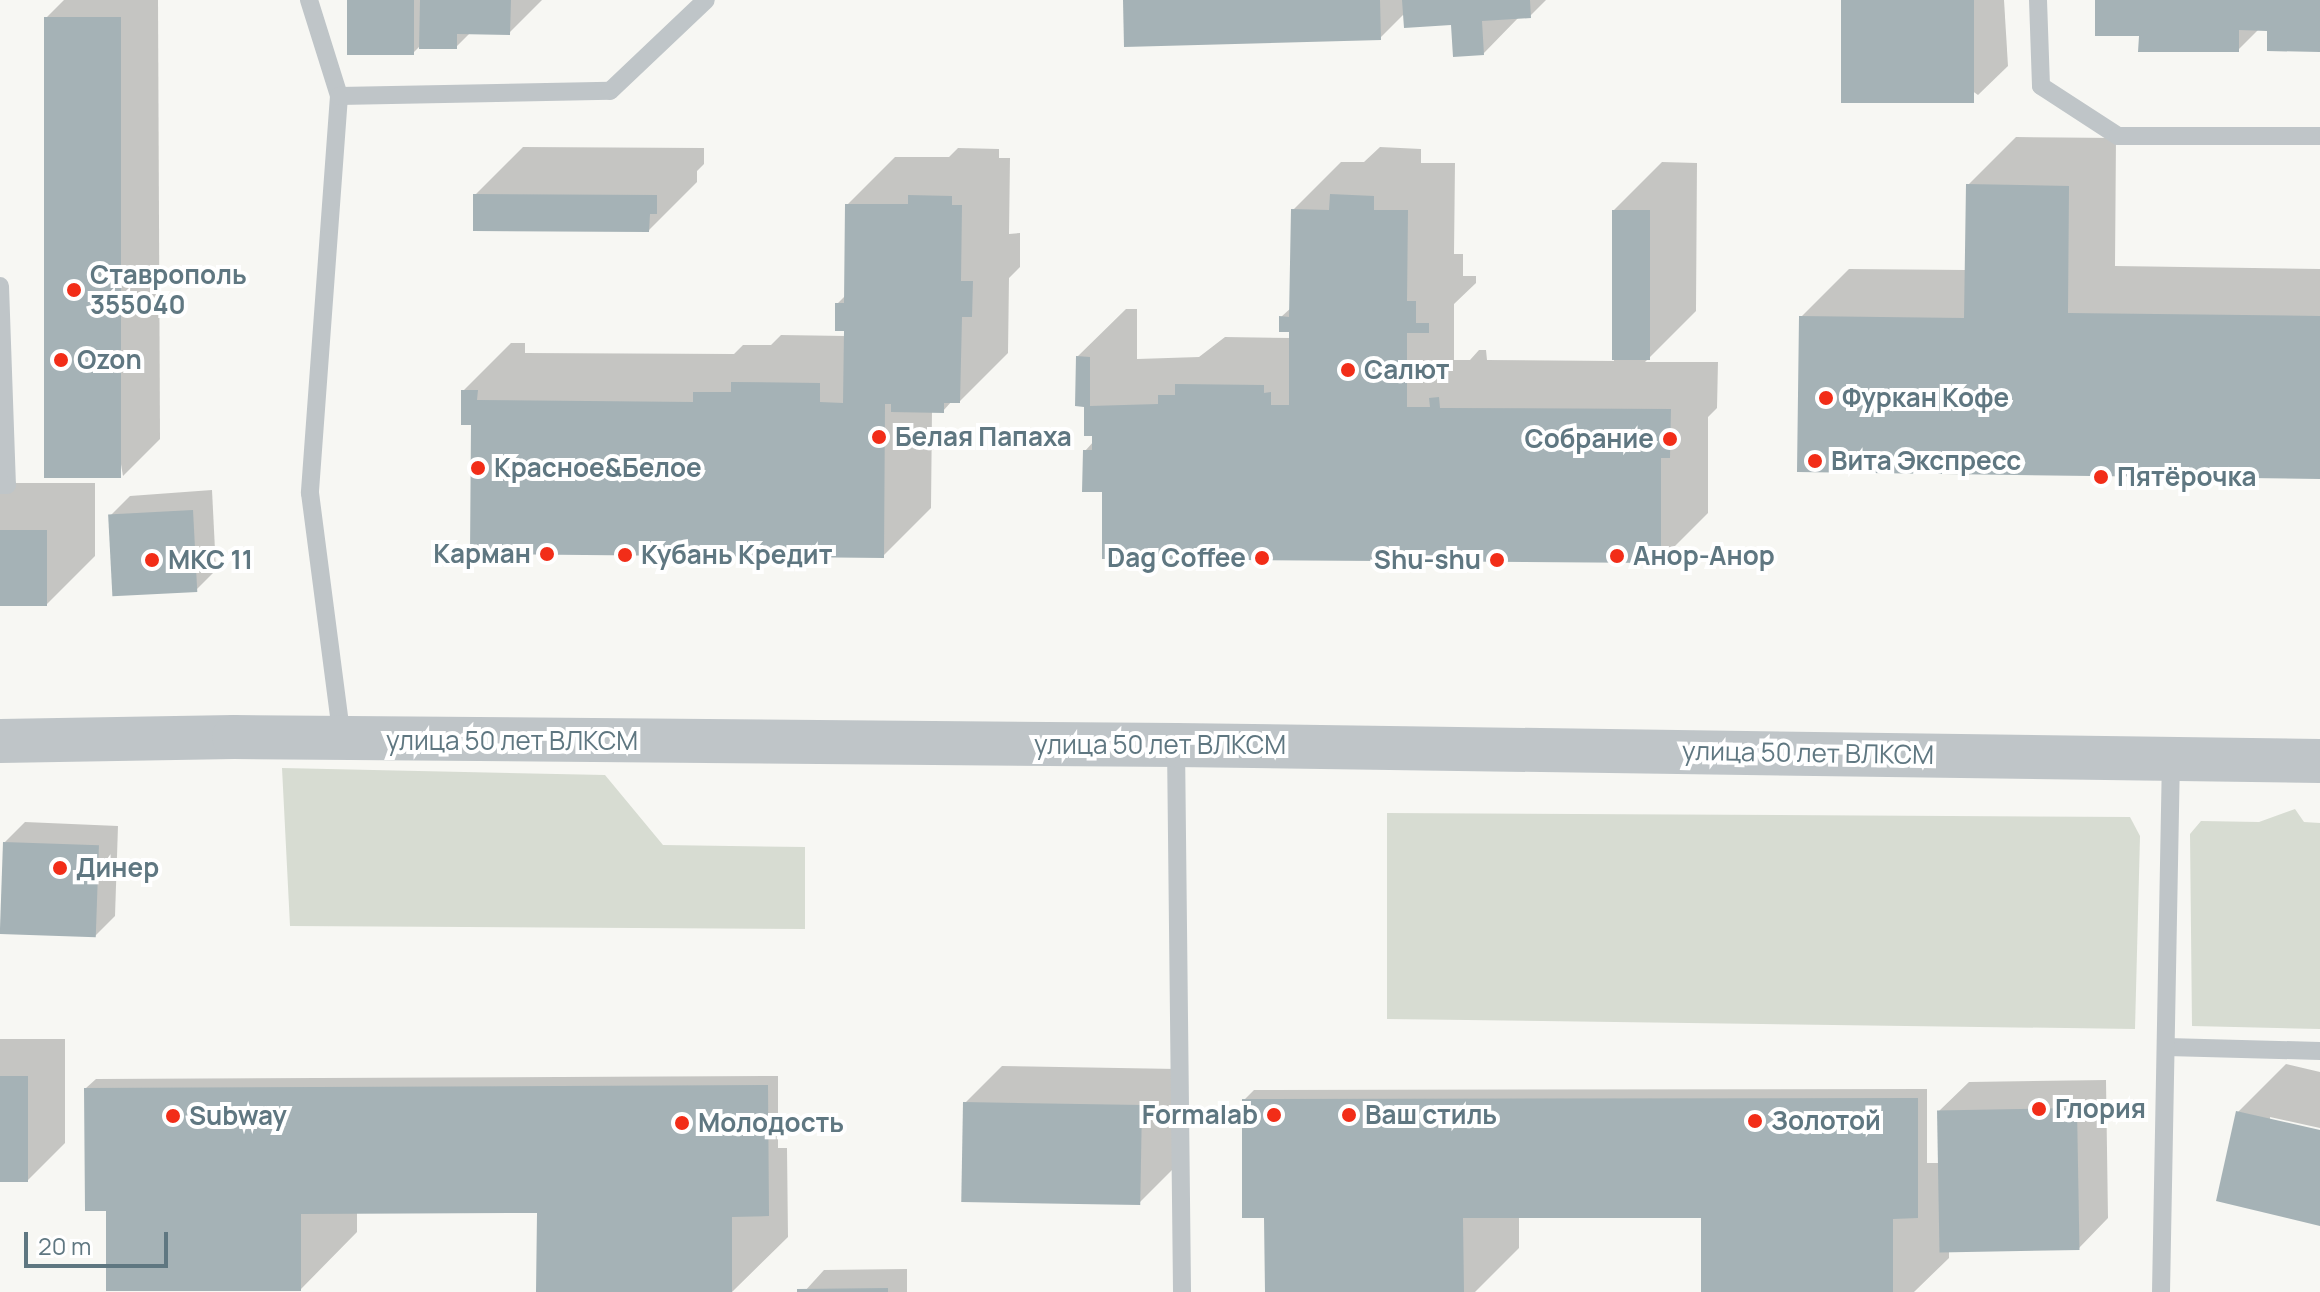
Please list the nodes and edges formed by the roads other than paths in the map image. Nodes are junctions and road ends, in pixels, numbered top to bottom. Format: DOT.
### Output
graph roads {
  1 [pos="309,0"];
  2 [pos="706,0"];
  3 [pos="2038,0"];
  4 [pos="339,96"];
  5 [pos="2320,136"];
  6 [pos="0,286"];
  7 [pos="0,485"];
  8 [pos="0,741"];
  9 [pos="342,741"];
  10 [pos="1176,745"];
  11 [pos="2171,758"];
  12 [pos="2320,761"];
  13 [pos="2167,1047"];
  14 [pos="2320,1051"];
  15 [pos="1182,1292"];
  16 [pos="2161,1292"];
  1 -- 4 [label="lane"];
  2 -- 4 [label="lane"];
  3 -- 5 [label="lane"];
  4 -- 9 [label="lane"];
  6 -- 7 [label="lane"];
  8 -- 9 [label="street, улица 50 лет ВЛКСМ"];
  9 -- 10 [label="street, улица 50 лет ВЛКСМ"];
  10 -- 11 [label="street, улица 50 лет ВЛКСМ"];
  10 -- 15 [label="lane"];
  11 -- 12 [label="street, улица 50 лет ВЛКСМ"];
  11 -- 13 [label="lane"];
  13 -- 14 [label="lane"];
  13 -- 16 [label="lane"];
}
